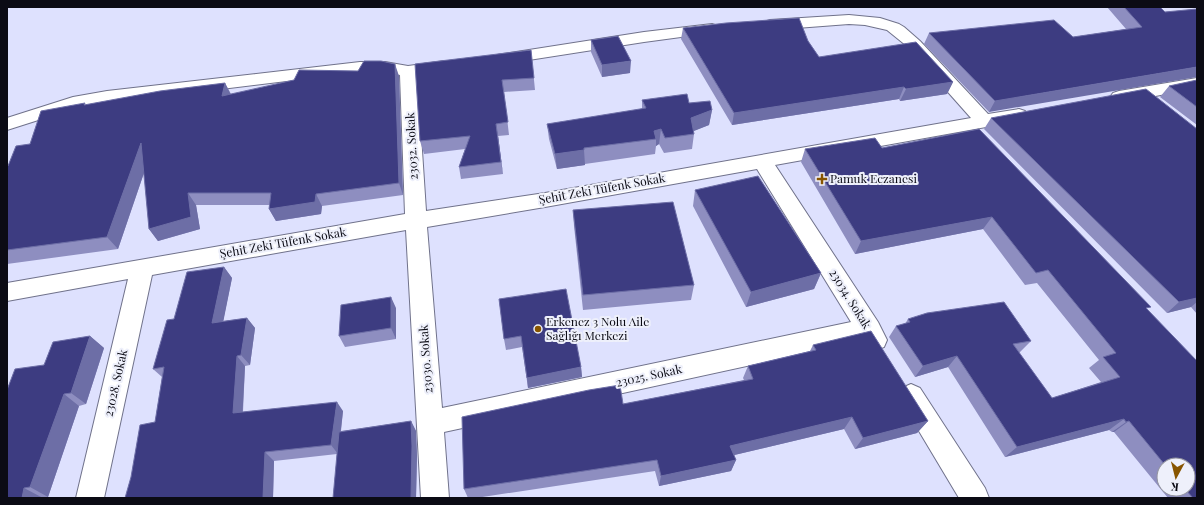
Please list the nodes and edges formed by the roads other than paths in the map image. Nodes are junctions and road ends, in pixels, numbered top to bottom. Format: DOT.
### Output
graph roads {
  1 [pos="754,26"];
  2 [pos="731,27"];
  3 [pos="485,61"];
  4 [pos="462,64"];
  5 [pos="408,71"];
  6 [pos="1197,83"];
  7 [pos="1141,93"];
  8 [pos="1101,100"];
  9 [pos="1160,108"];
  10 [pos="1039,111"];
  11 [pos="7,124"];
  12 [pos="978,128"];
  13 [pos="762,160"];
  14 [pos="416,221"];
  15 [pos="142,268"];
  16 [pos="7,292"];
  17 [pos="868,329"];
  18 [pos="885,355"];
  19 [pos="901,381"];
  20 [pos="430,423"];
  21 [pos="90,498"];
  22 [pos="436,498"];
  23 [pos="975,498"];
  1 -- 12 [label="street"];
  2 -- 3 [label="street"];
  4 -- 5 [label="street"];
  5 -- 11 [label="street"];
  5 -- 14 [label="street, 23032. Sokak"];
  6 -- 7 [label="street"];
  7 -- 8 [label="street"];
  7 -- 9 [label="street"];
  10 -- 12 [label="street, Şehit Zeki Tüfenk Sokak"];
  12 -- 13 [label="street, Şehit Zeki Tüfenk Sokak"];
  13 -- 14 [label="street, Şehit Zeki Tüfenk Sokak"];
  13 -- 17 [label="street, 23034. Sokak"];
  14 -- 15 [label="street, Şehit Zeki Tüfenk Sokak"];
  14 -- 20 [label="street, 23030. Sokak"];
  15 -- 16 [label="street, Şehit Zeki Tüfenk Sokak"];
  15 -- 21 [label="street, 23028. Sokak"];
  17 -- 18 [label="street, 23034. Sokak"];
  17 -- 20 [label="street, 23025. Sokak"];
  19 -- 23 [label="street"];
  20 -- 22 [label="street, 23030. Sokak"];
}
